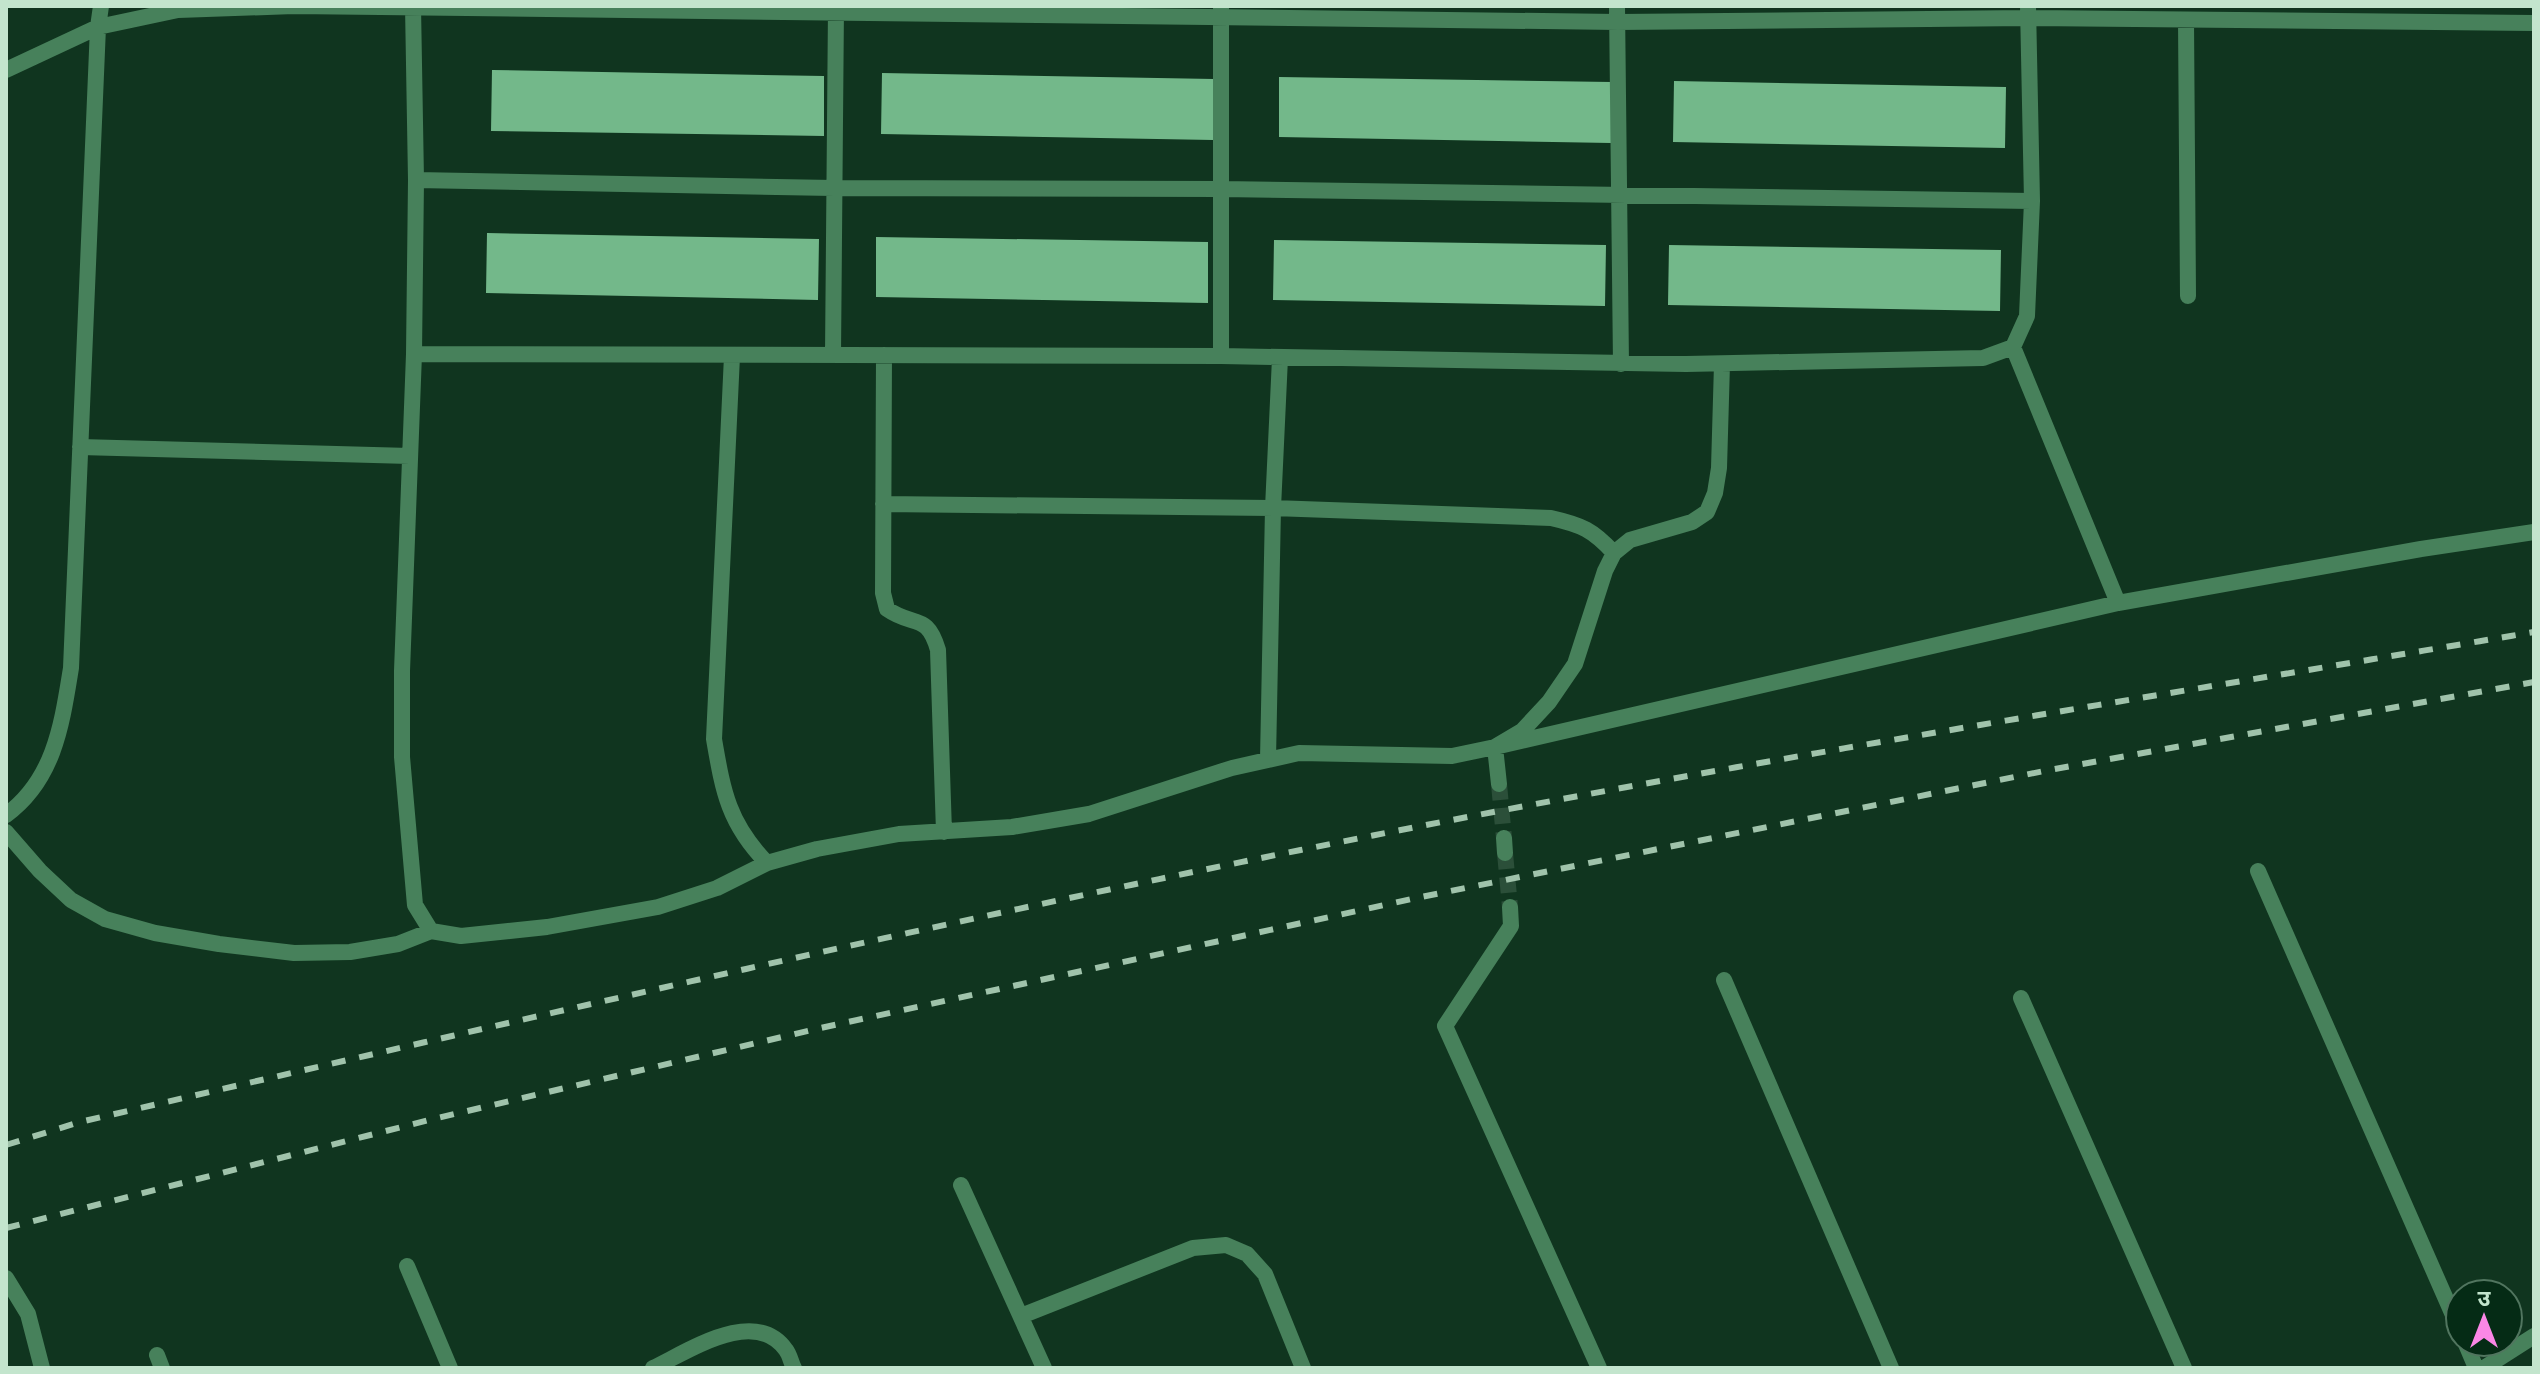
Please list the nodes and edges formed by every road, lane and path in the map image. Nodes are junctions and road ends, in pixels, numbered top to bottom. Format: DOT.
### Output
graph roads {
  1 [pos="101,6"];
  2 [pos="294,6"];
  3 [pos="413,6"];
  4 [pos="836,10"];
  5 [pos="1221,12"];
  6 [pos="2028,12"];
  7 [pos="1617,14"];
  8 [pos="2479,14"];
  9 [pos="2186,20"];
  10 [pos="2534,23"];
  11 [pos="98,27"];
  12 [pos="6,70"];
  13 [pos="416,180"];
  14 [pos="833,188"];
  15 [pos="1221,189"];
  16 [pos="1619,196"];
  17 [pos="2032,201"];
  18 [pos="2188,296"];
  19 [pos="2013,347"];
  20 [pos="414,354"];
  21 [pos="833,355"];
  22 [pos="884,355"];
  23 [pos="732,356"];
  24 [pos="1221,356"];
  25 [pos="1280,358"];
  26 [pos="1621,364"];
  27 [pos="1722,364"];
  28 [pos="80,447"];
  29 [pos="410,456"];
  30 [pos="883,504"];
  31 [pos="1273,508"];
  32 [pos="2534,532"];
  33 [pos="1614,553"];
  34 [pos="2118,603"];
  35 [pos="1495,747"];
  36 [pos="1268,759"];
  37 [pos="1499,784"];
  38 [pos="6,815"];
  39 [pos="6,832"];
  40 [pos="944,832"];
  41 [pos="767,863"];
  42 [pos="2258,871"];
  43 [pos="1510,907"];
  44 [pos="431,931"];
  45 [pos="1724,980"];
  46 [pos="2021,998"];
  47 [pos="961,1185"];
  48 [pos="407,1266"];
  49 [pos="6,1278"];
  50 [pos="2444,1295"];
  51 [pos="1021,1316"];
  52 [pos="2532,1343"];
  53 [pos="42,1368"];
  54 [pos="450,1368"];
  55 [pos="653,1368"];
  56 [pos="794,1368"];
  57 [pos="1044,1368"];
  58 [pos="1303,1368"];
  59 [pos="1599,1368"];
  60 [pos="1891,1368"];
  61 [pos="2184,1368"];
  62 [pos="2484,1368"];
  1 -- 11 [label="street"];
  2 -- 3 [label="street"];
  2 -- 11 [label="street"];
  3 -- 4 [label="street"];
  3 -- 13 [label="street"];
  4 -- 5 [label="street"];
  4 -- 14 [label="street"];
  5 -- 7 [label="street"];
  5 -- 15 [label="street"];
  6 -- 7 [label="street"];
  6 -- 9 [label="street"];
  6 -- 17 [label="street"];
  7 -- 16 [label="street"];
  8 -- 9 [label="street"];
  8 -- 10 [label="street"];
  9 -- 18 [label="street"];
  11 -- 12 [label="street"];
  11 -- 28 [label="street"];
  13 -- 14 [label="street"];
  13 -- 20 [label="street"];
  14 -- 15 [label="street"];
  14 -- 21 [label="street"];
  15 -- 16 [label="street"];
  15 -- 24 [label="street"];
  16 -- 17 [label="street"];
  16 -- 26 [label="street"];
  17 -- 19 [label="street"];
  19 -- 27 [label="street"];
  19 -- 34 [label="street"];
  20 -- 23 [label="street"];
  20 -- 29 [label="street"];
  21 -- 22 [label="street"];
  21 -- 23 [label="street"];
  22 -- 24 [label="street"];
  22 -- 30 [label="street"];
  23 -- 41 [label="street"];
  24 -- 25 [label="street"];
  25 -- 26 [label="street"];
  25 -- 31 [label="street"];
  26 -- 27 [label="street"];
  27 -- 33 [label="street"];
  28 -- 29 [label="street"];
  28 -- 38 [label="street"];
  29 -- 44 [label="street"];
  30 -- 31 [label="street"];
  30 -- 40 [label="street"];
  31 -- 33 [label="street"];
  31 -- 36 [label="street"];
  32 -- 34 [label="street"];
  33 -- 35 [label="street"];
  34 -- 35 [label="street"];
  35 -- 36 [label="street"];
  35 -- 37 [label="street"];
  36 -- 40 [label="street"];
  39 -- 44 [label="street"];
  40 -- 41 [label="street"];
  41 -- 44 [label="street"];
  42 -- 50 [label="street"];
  43 -- 59 [label="street"];
  45 -- 60 [label="street"];
  46 -- 61 [label="street"];
  47 -- 51 [label="street"];
  48 -- 54 [label="street"];
  49 -- 53 [label="street"];
  51 -- 57 [label="street"];
  51 -- 58 [label="street"];
  52 -- 62 [label="street"];
  55 -- 56 [label="street"];
}
